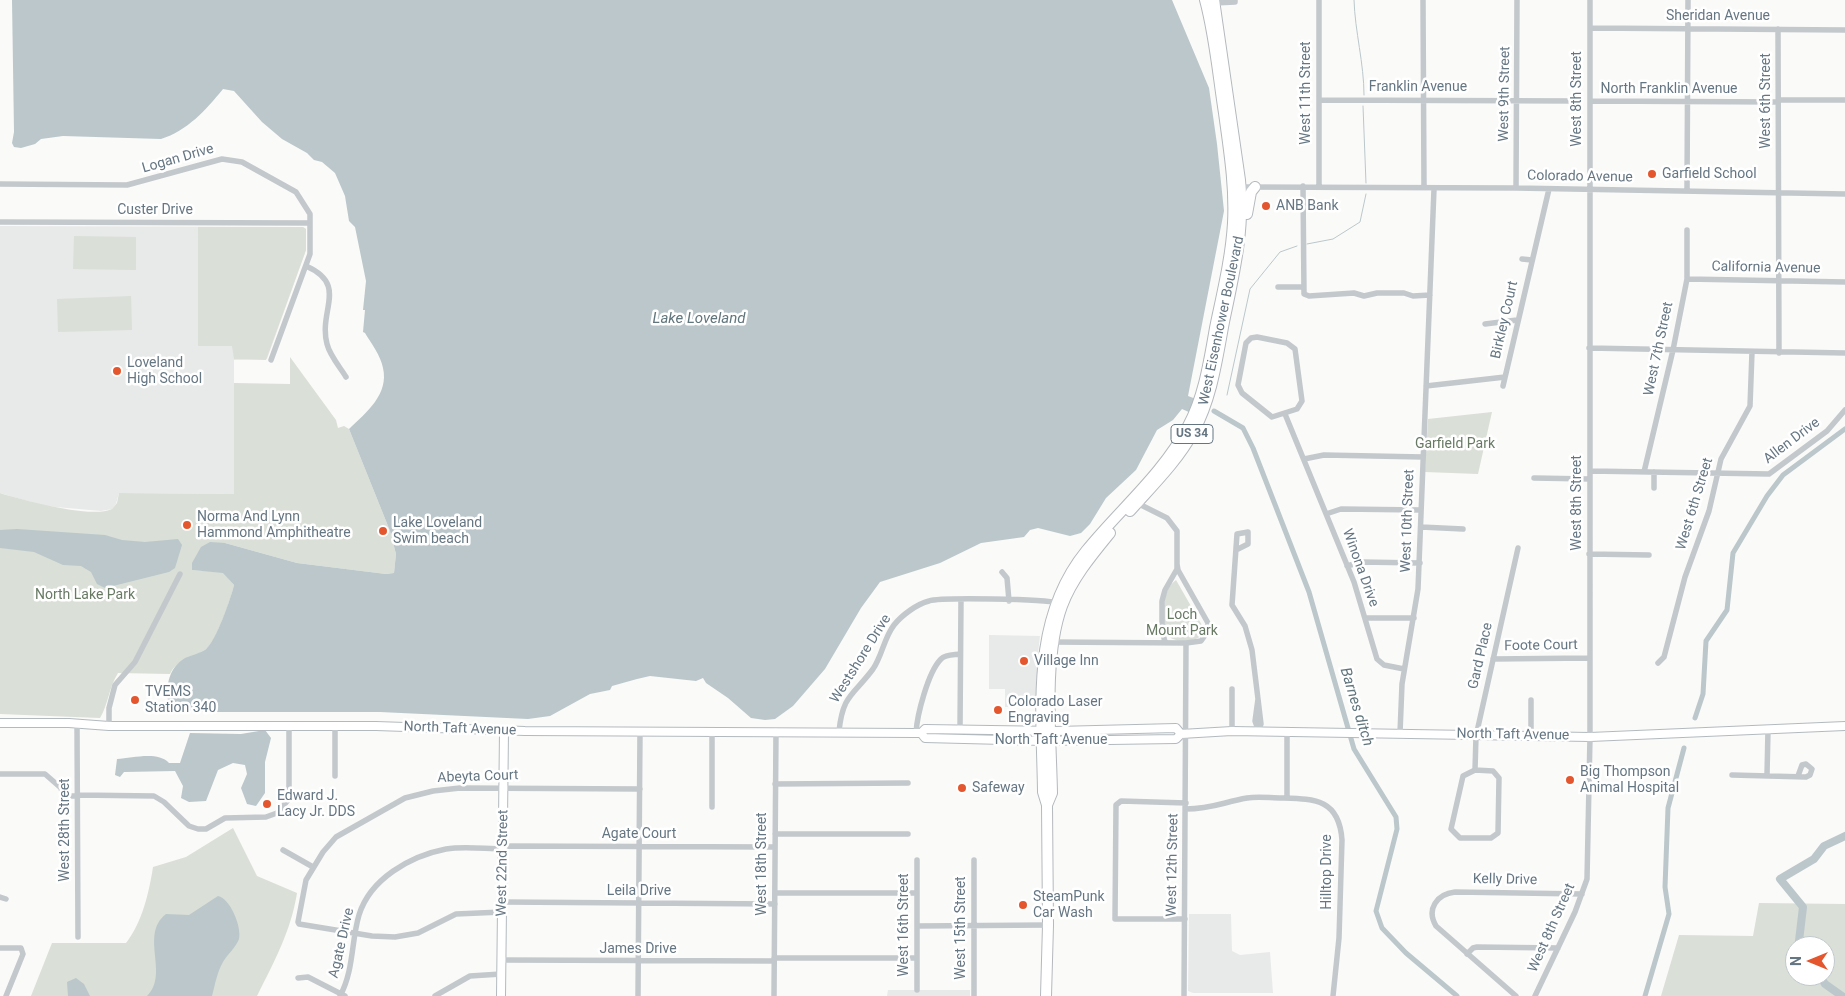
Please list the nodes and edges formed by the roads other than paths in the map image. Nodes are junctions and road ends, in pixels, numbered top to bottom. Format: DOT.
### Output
graph roads {
  1 [pos="1235,0"];
  2 [pos="1319,0"];
  3 [pos="1424,0"];
  4 [pos="1517,0"];
  5 [pos="1590,0"];
  6 [pos="1688,0"];
  7 [pos="1210,1"];
  8 [pos="1590,28"];
  9 [pos="1688,29"];
  10 [pos="1778,29"];
  11 [pos="1845,30"];
  12 [pos="1423,99"];
  13 [pos="1319,100"];
  14 [pos="1518,100"];
  15 [pos="1576,100"];
  16 [pos="1590,100"];
  17 [pos="1845,100"];
  18 [pos="1688,101"];
  19 [pos="1778,101"];
  20 [pos="0,184"];
  21 [pos="1303,186"];
  22 [pos="1237,187"];
  23 [pos="1255,187"];
  24 [pos="1319,187"];
  25 [pos="1424,188"];
  26 [pos="1516,188"];
  27 [pos="1434,189"];
  28 [pos="1549,189"];
  29 [pos="1589,190"];
  30 [pos="1687,191"];
  31 [pos="1779,193"];
  32 [pos="1845,194"];
  33 [pos="0,222"];
  34 [pos="310,222"];
  35 [pos="1242,224"];
  36 [pos="1686,230"];
  37 [pos="1522,258"];
  38 [pos="1532,260"];
  39 [pos="306,266"];
  40 [pos="1686,279"];
  41 [pos="1778,281"];
  42 [pos="1845,282"];
  43 [pos="1278,287"];
  44 [pos="1302,287"];
  45 [pos="1430,295"];
  46 [pos="1517,320"];
  47 [pos="1485,324"];
  48 [pos="1589,348"];
  49 [pos="1673,350"];
  50 [pos="1752,352"];
  51 [pos="1779,352"];
  52 [pos="1845,353"];
  53 [pos="271,360"];
  54 [pos="346,377"];
  55 [pos="1505,377"];
  56 [pos="1426,386"];
  57 [pos="1503,386"];
  58 [pos="1845,410"];
  59 [pos="1285,414"];
  60 [pos="1423,457"];
  61 [pos="1304,460"];
  62 [pos="1590,471"];
  63 [pos="1644,472"];
  64 [pos="1654,472"];
  65 [pos="1716,473"];
  66 [pos="1534,478"];
  67 [pos="1589,478"];
  68 [pos="1654,488"];
  69 [pos="1133,501"];
  70 [pos="1421,510"];
  71 [pos="1326,514"];
  72 [pos="1421,527"];
  73 [pos="1463,529"];
  74 [pos="1518,548"];
  75 [pos="1236,550"];
  76 [pos="1589,554"];
  77 [pos="1648,555"];
  78 [pos="1420,563"];
  79 [pos="1177,564"];
  80 [pos="1347,566"];
  81 [pos="1002,572"];
  82 [pos="180,574"];
  83 [pos="961,600"];
  84 [pos="1008,601"];
  85 [pos="1059,603"];
  86 [pos="1365,618"];
  87 [pos="1414,618"];
  88 [pos="1049,642"];
  89 [pos="1165,642"];
  90 [pos="1186,643"];
  91 [pos="960,654"];
  92 [pos="1590,658"];
  93 [pos="1493,660"];
  94 [pos="1658,663"];
  95 [pos="1404,669"];
  96 [pos="1232,689"];
  97 [pos="1531,700"];
  98 [pos="0,723"];
  99 [pos="77,724"];
  100 [pos="109,726"];
  101 [pos="289,726"];
  102 [pos="335,726"];
  103 [pos="1845,726"];
  104 [pos="960,729"];
  105 [pos="504,730"];
  106 [pos="1258,730"];
  107 [pos="1768,730"];
  108 [pos="712,731"];
  109 [pos="776,731"];
  110 [pos="840,731"];
  111 [pos="1232,731"];
  112 [pos="640,732"];
  113 [pos="1287,732"];
  114 [pos="918,733"];
  115 [pos="1400,733"];
  116 [pos="1184,734"];
  117 [pos="1047,736"];
  118 [pos="1476,736"];
  119 [pos="1531,736"];
  120 [pos="1590,737"];
  121 [pos="1475,770"];
  122 [pos="0,774"];
  123 [pos="1732,775"];
  124 [pos="1767,775"];
  125 [pos="335,776"];
  126 [pos="1798,776"];
  127 [pos="908,783"];
  128 [pos="775,784"];
  129 [pos="504,788"];
  130 [pos="640,789"];
  131 [pos="78,796"];
  132 [pos="1287,798"];
  133 [pos="1186,806"];
  134 [pos="712,807"];
  135 [pos="775,834"];
  136 [pos="908,834"];
  137 [pos="639,846"];
  138 [pos="775,847"];
  139 [pos="504,848"];
  140 [pos="283,850"];
  141 [pos="917,860"];
  142 [pos="974,860"];
  143 [pos="313,867"];
  144 [pos="775,893"];
  145 [pos="917,893"];
  146 [pos="1582,894"];
  147 [pos="502,902"];
  148 [pos="639,903"];
  149 [pos="775,904"];
  150 [pos="502,912"];
  151 [pos="1185,919"];
  152 [pos="974,925"];
  153 [pos="1048,925"];
  154 [pos="917,926"];
  155 [pos="356,934"];
  156 [pos="78,937"];
  157 [pos="0,948"];
  158 [pos="1558,948"];
  159 [pos="1467,954"];
  160 [pos="917,958"];
  161 [pos="501,960"];
  162 [pos="774,960"];
  163 [pos="638,961"];
  164 [pos="501,974"];
  165 [pos="298,978"];
  166 [pos="917,990"];
  167 [pos="342,995"];
  168 [pos="6,996"];
  169 [pos="435,996"];
  170 [pos="501,996"];
  171 [pos="638,996"];
  172 [pos="774,996"];
  173 [pos="974,996"];
  174 [pos="1046,996"];
  175 [pos="1184,996"];
  176 [pos="1333,996"];
  177 [pos="1516,996"];
  178 [pos="1535,996"];
  1 -- 7 [label="street"];
  2 -- 13 [label="street, West 11th Street"];
  3 -- 12 [label="street"];
  4 -- 14 [label="street, West 9th Street"];
  5 -- 8 [label="street, West 8th Street"];
  6 -- 9 [label="street"];
  7 -- 22 [label="highway, West Eisenhower Boulevard / US 34"];
  8 -- 9 [label="street, Sheridan Avenue"];
  8 -- 16 [label="street, West 8th Street"];
  9 -- 10 [label="street, Sheridan Avenue"];
  9 -- 18 [label="street"];
  10 -- 11 [label="street, Sheridan Avenue"];
  10 -- 19 [label="street, West 6th Street"];
  12 -- 13 [label="street, Franklin Avenue"];
  12 -- 14 [label="street, Franklin Avenue"];
  12 -- 25 [label="street"];
  13 -- 24 [label="street, West 11th Street"];
  14 -- 15 [label="street"];
  14 -- 26 [label="street, West 9th Street"];
  16 -- 18 [label="street, North Franklin Avenue"];
  16 -- 29 [label="street, West 8th Street"];
  17 -- 19 [label="street, North Franklin Avenue"];
  18 -- 19 [label="street, North Franklin Avenue"];
  18 -- 30 [label="street"];
  19 -- 31 [label="street, West 6th Street"];
  20 -- 34 [label="street, Logan Drive"];
  21 -- 23 [label="street"];
  21 -- 24 [label="street"];
  21 -- 44 [label="street"];
  22 -- 23 [label="street"];
  22 -- 35 [label="highway, West Eisenhower Boulevard / US 34"];
  22 -- 69 [label="highway, West Eisenhower Boulevard / US 34"];
  23 -- 35 [label="highway"];
  24 -- 25 [label="street"];
  25 -- 27 [label="street, Colorado Avenue"];
  26 -- 27 [label="street, Colorado Avenue"];
  26 -- 28 [label="street, Colorado Avenue"];
  27 -- 45 [label="street, West 10th Street"];
  28 -- 29 [label="street, Colorado Avenue"];
  28 -- 38 [label="street, Birkley Court"];
  29 -- 30 [label="street, Colorado Avenue"];
  29 -- 48 [label="street, West 8th Street"];
  30 -- 31 [label="street, Colorado Avenue"];
  31 -- 32 [label="street, Colorado Avenue"];
  31 -- 41 [label="street, West 6th Street"];
  33 -- 34 [label="street, Custer Drive"];
  34 -- 39 [label="street, Logan Drive"];
  35 -- 69 [label="highway, West Eisenhower Boulevard / US 34"];
  36 -- 40 [label="street, West 7th Street"];
  37 -- 38 [label="street"];
  38 -- 46 [label="street, Birkley Court"];
  39 -- 53 [label="street, Logan Drive"];
  39 -- 54 [label="street"];
  40 -- 41 [label="street, California Avenue"];
  40 -- 49 [label="street, West 7th Street"];
  41 -- 42 [label="street, California Avenue"];
  41 -- 51 [label="street, West 6th Street"];
  43 -- 44 [label="street"];
  44 -- 45 [label="street"];
  45 -- 56 [label="street, West 10th Street"];
  46 -- 47 [label="street"];
  46 -- 55 [label="street, Birkley Court"];
  48 -- 49 [label="street"];
  48 -- 62 [label="street, West 8th Street"];
  49 -- 50 [label="street"];
  49 -- 63 [label="street, West 7th Street"];
  50 -- 51 [label="street"];
  50 -- 65 [label="street, West 6th Street"];
  51 -- 52 [label="street"];
  55 -- 56 [label="street"];
  55 -- 57 [label="street, Birkley Court"];
  56 -- 60 [label="street, West 10th Street"];
  58 -- 65 [label="street, Allen Drive"];
  59 -- 59 [label="street"];
  59 -- 61 [label="street, Winona Drive"];
  60 -- 61 [label="street"];
  60 -- 70 [label="street, West 10th Street"];
  61 -- 71 [label="street, Winona Drive"];
  62 -- 63 [label="street, Allen Drive"];
  62 -- 67 [label="street, West 8th Street"];
  63 -- 64 [label="street, Allen Drive"];
  64 -- 65 [label="street, Allen Drive"];
  64 -- 68 [label="street"];
  65 -- 94 [label="street, West 6th Street"];
  66 -- 67 [label="street"];
  67 -- 76 [label="street, West 8th Street"];
  69 -- 79 [label="street"];
  69 -- 85 [label="highway, West Eisenhower Boulevard / US 34"];
  70 -- 71 [label="street"];
  70 -- 72 [label="street, West 10th Street"];
  71 -- 80 [label="street, Winona Drive"];
  72 -- 73 [label="street"];
  72 -- 78 [label="street, West 10th Street"];
  74 -- 93 [label="street, Gard Place"];
  75 -- 106 [label="street"];
  76 -- 77 [label="street"];
  76 -- 92 [label="street, West 8th Street"];
  78 -- 80 [label="street"];
  78 -- 87 [label="street, West 10th Street"];
  79 -- 89 [label="street"];
  79 -- 90 [label="street"];
  80 -- 86 [label="street, Winona Drive"];
  81 -- 84 [label="street"];
  82 -- 100 [label="street"];
  83 -- 84 [label="street, Westshore Drive"];
  83 -- 91 [label="street"];
  83 -- 110 [label="street, Westshore Drive"];
  84 -- 85 [label="street, Westshore Drive"];
  85 -- 88 [label="highway, West Eisenhower Boulevard / US 34"];
  86 -- 87 [label="street"];
  86 -- 95 [label="street, Winona Drive"];
  87 -- 95 [label="street, West 10th Street"];
  88 -- 89 [label="street"];
  88 -- 117 [label="highway, West Eisenhower Boulevard / US 34"];
  89 -- 90 [label="street"];
  90 -- 116 [label="street, West 12th Street"];
  91 -- 104 [label="street"];
  91 -- 114 [label="street"];
  92 -- 93 [label="street, Foote Court"];
  92 -- 120 [label="street, West 8th Street"];
  93 -- 118 [label="street, Gard Place"];
  95 -- 115 [label="street, West 10th Street"];
  96 -- 111 [label="street"];
  97 -- 119 [label="street"];
  98 -- 99 [label="main road, North Taft Avenue"];
  99 -- 100 [label="main road, North Taft Avenue"];
  99 -- 131 [label="street, West 28th Street"];
  100 -- 101 [label="main road, North Taft Avenue"];
  101 -- 102 [label="main road, North Taft Avenue"];
  101 -- 131 [label="street"];
  102 -- 105 [label="main road, North Taft Avenue"];
  102 -- 125 [label="street"];
  103 -- 107 [label="main road, North Taft Avenue"];
  104 -- 114 [label="main road, North Taft Avenue"];
  104 -- 117 [label="main road, North Taft Avenue"];
  105 -- 112 [label="main road, North Taft Avenue"];
  105 -- 129 [label="main road, West 22nd Street"];
  106 -- 111 [label="main road, North Taft Avenue"];
  106 -- 113 [label="main road, North Taft Avenue"];
  107 -- 120 [label="main road, North Taft Avenue"];
  107 -- 124 [label="street"];
  108 -- 109 [label="main road, North Taft Avenue"];
  108 -- 112 [label="main road, North Taft Avenue"];
  108 -- 134 [label="street"];
  109 -- 110 [label="main road, North Taft Avenue"];
  109 -- 128 [label="street, West 18th Street"];
  110 -- 114 [label="main road, North Taft Avenue"];
  111 -- 116 [label="main road, North Taft Avenue"];
  112 -- 130 [label="street"];
  113 -- 115 [label="main road, North Taft Avenue"];
  113 -- 132 [label="street"];
  114 -- 117 [label="main road, North Taft Avenue"];
  115 -- 118 [label="main road, North Taft Avenue"];
  116 -- 117 [label="main road, North Taft Avenue"];
  116 -- 133 [label="street, West 12th Street"];
  117 -- 153 [label="highway, West Eisenhower Boulevard / US 34"];
  118 -- 119 [label="main road, North Taft Avenue"];
  118 -- 121 [label="street, Gard Place"];
  119 -- 120 [label="main road, North Taft Avenue"];
  120 -- 146 [label="street, West 8th Street"];
  121 -- 121 [label="street"];
  122 -- 131 [label="street"];
  123 -- 124 [label="street"];
  124 -- 126 [label="street"];
  127 -- 128 [label="street"];
  128 -- 135 [label="street, West 18th Street"];
  129 -- 130 [label="street, Abeyta Court"];
  129 -- 139 [label="main road, West 22nd Street"];
  129 -- 143 [label="street, Abeyta Court"];
  130 -- 137 [label="street"];
  131 -- 156 [label="street, West 28th Street"];
  132 -- 133 [label="street, Hilltop Drive"];
  132 -- 176 [label="street, Hilltop Drive"];
  133 -- 151 [label="street, West 12th Street"];
  133 -- 151 [label="street, Hilltop Drive"];
  135 -- 136 [label="street"];
  135 -- 138 [label="street, West 18th Street"];
  137 -- 138 [label="street, Agate Court"];
  137 -- 139 [label="street, Agate Court"];
  137 -- 148 [label="street"];
  138 -- 144 [label="street, West 18th Street"];
  139 -- 147 [label="main road, West 22nd Street"];
  139 -- 155 [label="street, Agate Drive"];
  140 -- 143 [label="street"];
  141 -- 145 [label="street, West 16th Street"];
  142 -- 152 [label="street, West 15th Street"];
  143 -- 155 [label="street, Abeyta Court"];
  144 -- 145 [label="street"];
  144 -- 149 [label="street, West 18th Street"];
  145 -- 154 [label="street, West 16th Street"];
  146 -- 158 [label="street, West 8th Street"];
  146 -- 159 [label="street, Kelly Drive"];
  147 -- 148 [label="street, Leila Drive"];
  147 -- 150 [label="main road, West 22nd Street"];
  148 -- 149 [label="street, Leila Drive"];
  148 -- 163 [label="street"];
  149 -- 162 [label="street, West 18th Street"];
  150 -- 155 [label="street"];
  150 -- 161 [label="main road, West 22nd Street"];
  151 -- 175 [label="street, West 12th Street"];
  152 -- 153 [label="street"];
  152 -- 154 [label="street"];
  152 -- 173 [label="street, West 15th Street"];
  153 -- 174 [label="highway, West Eisenhower Boulevard / US 34"];
  154 -- 160 [label="street, West 16th Street"];
  155 -- 167 [label="street, Agate Drive"];
  157 -- 168 [label="street"];
  158 -- 159 [label="street"];
  158 -- 178 [label="street, West 8th Street"];
  159 -- 177 [label="street"];
  160 -- 162 [label="street, James Drive"];
  160 -- 166 [label="street, West 16th Street"];
  161 -- 163 [label="street, James Drive"];
  161 -- 164 [label="main road, West 22nd Street"];
  162 -- 163 [label="street, James Drive"];
  162 -- 172 [label="street, West 18th Street"];
  163 -- 171 [label="street"];
  164 -- 169 [label="street"];
  164 -- 170 [label="main road, West 22nd Street"];
  165 -- 167 [label="street"];
}
